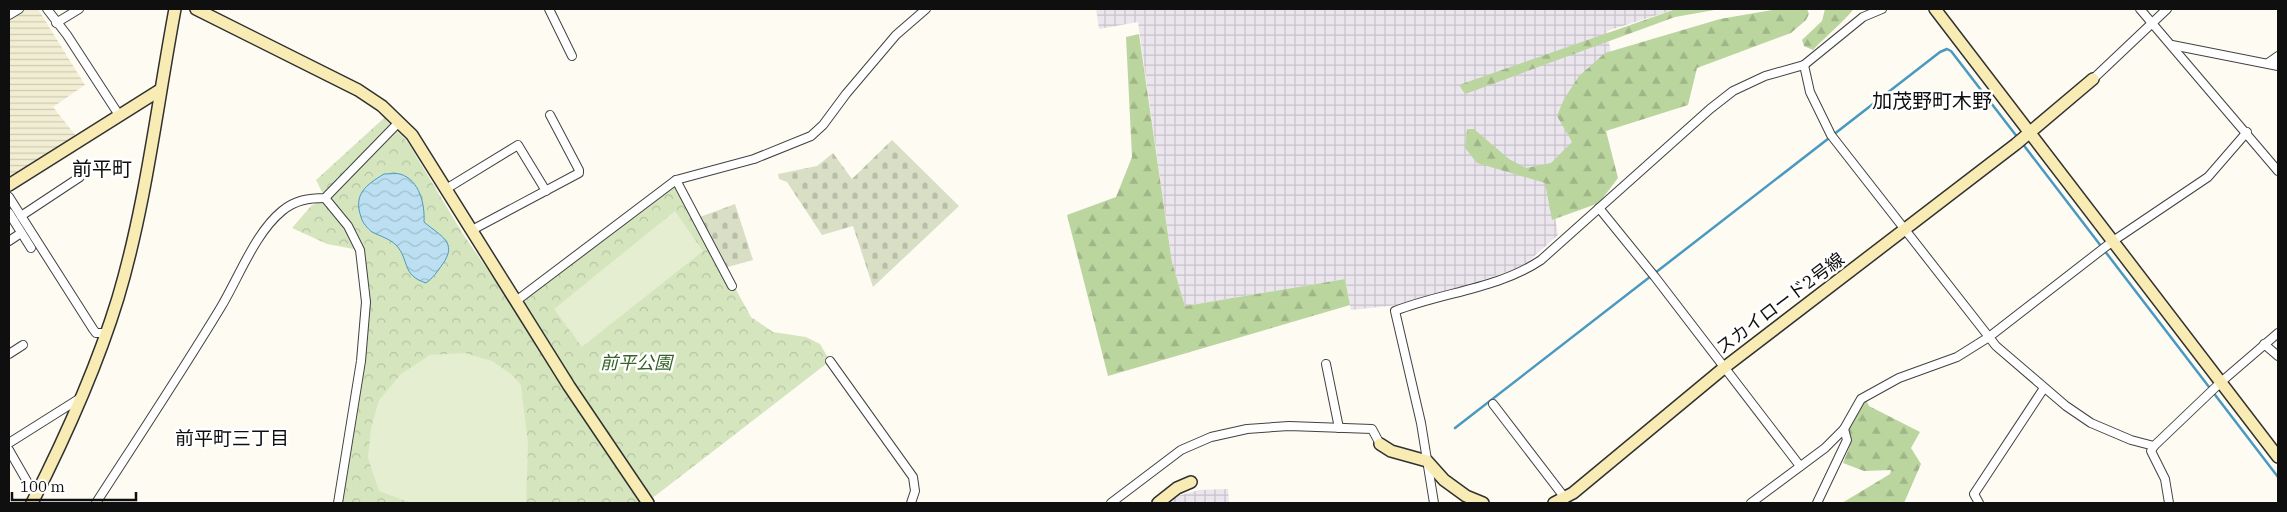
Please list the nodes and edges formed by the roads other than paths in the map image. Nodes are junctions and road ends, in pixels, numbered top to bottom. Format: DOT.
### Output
graph roads {
  1 [pos="19,9"];
  2 [pos="47,9"];
  3 [pos="79,9"];
  4 [pos="175,9"];
  5 [pos="196,9"];
  6 [pos="549,9"];
  7 [pos="926,9"];
  8 [pos="1882,9"];
  9 [pos="1935,9"];
  10 [pos="2140,9"];
  11 [pos="2167,9"];
  12 [pos="9,15"];
  13 [pos="2152,22"];
  14 [pos="56,23"];
  15 [pos="2172,45"];
  16 [pos="572,56"];
  17 [pos="2278,56"];
  18 [pos="2268,63"];
  19 [pos="1804,65"];
  20 [pos="2278,66"];
  21 [pos="2092,79"];
  22 [pos="160,90"];
  23 [pos="119,115"];
  24 [pos="550,115"];
  25 [pos="399,122"];
  26 [pos="2247,132"];
  27 [pos="2023,138"];
  28 [pos="2278,172"];
  29 [pos="80,177"];
  30 [pos="676,180"];
  31 [pos="9,185"];
  32 [pos="446,189"];
  33 [pos="546,191"];
  34 [pos="9,197"];
  35 [pos="325,198"];
  36 [pos="1598,208"];
  37 [pos="9,213"];
  38 [pos="21,216"];
  39 [pos="472,230"];
  40 [pos="1905,230"];
  41 [pos="21,232"];
  42 [pos="9,241"];
  43 [pos="2106,246"];
  44 [pos="31,248"];
  45 [pos="732,286"];
  46 [pos="516,301"];
  47 [pos="107,333"];
  48 [pos="2278,333"];
  49 [pos="1990,337"];
  50 [pos="2264,344"];
  51 [pos="23,345"];
  52 [pos="9,354"];
  53 [pos="2278,356"];
  54 [pos="830,361"];
  55 [pos="1326,364"];
  56 [pos="1725,367"];
  57 [pos="2044,388"];
  58 [pos="2215,388"];
  59 [pos="83,396"];
  60 [pos="1493,404"];
  61 [pos="1339,428"];
  62 [pos="1844,429"];
  63 [pos="9,442"];
  64 [pos="1380,444"];
  65 [pos="2154,446"];
  66 [pos="9,450"];
  67 [pos="2278,457"];
  68 [pos="1427,461"];
  69 [pos="1800,466"];
  70 [pos="1191,482"];
  71 [pos="34,500"];
  72 [pos="1560,501"];
  73 [pos="96,503"];
  74 [pos="338,503"];
  75 [pos="648,503"];
  76 [pos="911,503"];
  77 [pos="1111,503"];
  78 [pos="1158,503"];
  79 [pos="1434,503"];
  80 [pos="1482,503"];
  81 [pos="1751,503"];
  82 [pos="1818,503"];
  83 [pos="1979,503"];
  84 [pos="2169,503"];
  1 -- 12 [label="street"];
  2 -- 14 [label="street"];
  3 -- 14 [label="street"];
  4 -- 22 [label="street"];
  5 -- 25 [label="street"];
  6 -- 16 [label="street"];
  7 -- 30 [label="street"];
  8 -- 19 [label="street"];
  9 -- 27 [label="street"];
  10 -- 13 [label="street"];
  11 -- 13 [label="street"];
  13 -- 15 [label="street"];
  13 -- 21 [label="street"];
  14 -- 23 [label="street"];
  15 -- 18 [label="street"];
  15 -- 26 [label="street"];
  17 -- 18 [label="street"];
  18 -- 20 [label="street"];
  19 -- 36 [label="street"];
  19 -- 40 [label="street"];
  21 -- 27 [label="street, スカイロード2号線"];
  22 -- 23 [label="street"];
  22 -- 47 [label="street"];
  23 -- 31 [label="street"];
  24 -- 33 [label="street"];
  25 -- 32 [label="street"];
  25 -- 35 [label="street"];
  26 -- 28 [label="street"];
  26 -- 43 [label="street"];
  27 -- 40 [label="street, スカイロード2号線"];
  27 -- 43 [label="street"];
  29 -- 38 [label="street"];
  30 -- 45 [label="street"];
  30 -- 46 [label="street"];
  32 -- 33 [label="street"];
  32 -- 39 [label="street"];
  33 -- 39 [label="street"];
  34 -- 38 [label="street"];
  35 -- 73 [label="street"];
  35 -- 74 [label="street"];
  36 -- 56 [label="street"];
  36 -- 68 [label="street"];
  37 -- 41 [label="street"];
  38 -- 47 [label="street"];
  39 -- 46 [label="street"];
  40 -- 49 [label="street"];
  40 -- 56 [label="street, スカイロード2号線"];
  41 -- 42 [label="street"];
  41 -- 44 [label="street"];
  43 -- 49 [label="street"];
  43 -- 58 [label="street"];
  46 -- 75 [label="street"];
  47 -- 59 [label="street"];
  48 -- 50 [label="street"];
  49 -- 57 [label="street"];
  49 -- 62 [label="street"];
  50 -- 53 [label="street"];
  50 -- 58 [label="street"];
  51 -- 52 [label="street"];
  54 -- 76 [label="street"];
  55 -- 61 [label="street"];
  56 -- 69 [label="street"];
  56 -- 72 [label="street, スカイロード2号線"];
  57 -- 65 [label="street"];
  57 -- 83 [label="street"];
  58 -- 65 [label="street"];
  58 -- 67 [label="street"];
  59 -- 63 [label="street"];
  59 -- 71 [label="street"];
  60 -- 72 [label="street"];
  61 -- 64 [label="street"];
  61 -- 77 [label="street"];
  62 -- 69 [label="street"];
  62 -- 82 [label="street"];
  64 -- 68 [label="street"];
  65 -- 84 [label="street"];
  66 -- 71 [label="street"];
  68 -- 79 [label="street"];
  68 -- 80 [label="street"];
  69 -- 81 [label="street"];
  70 -- 78 [label="street"];
}
